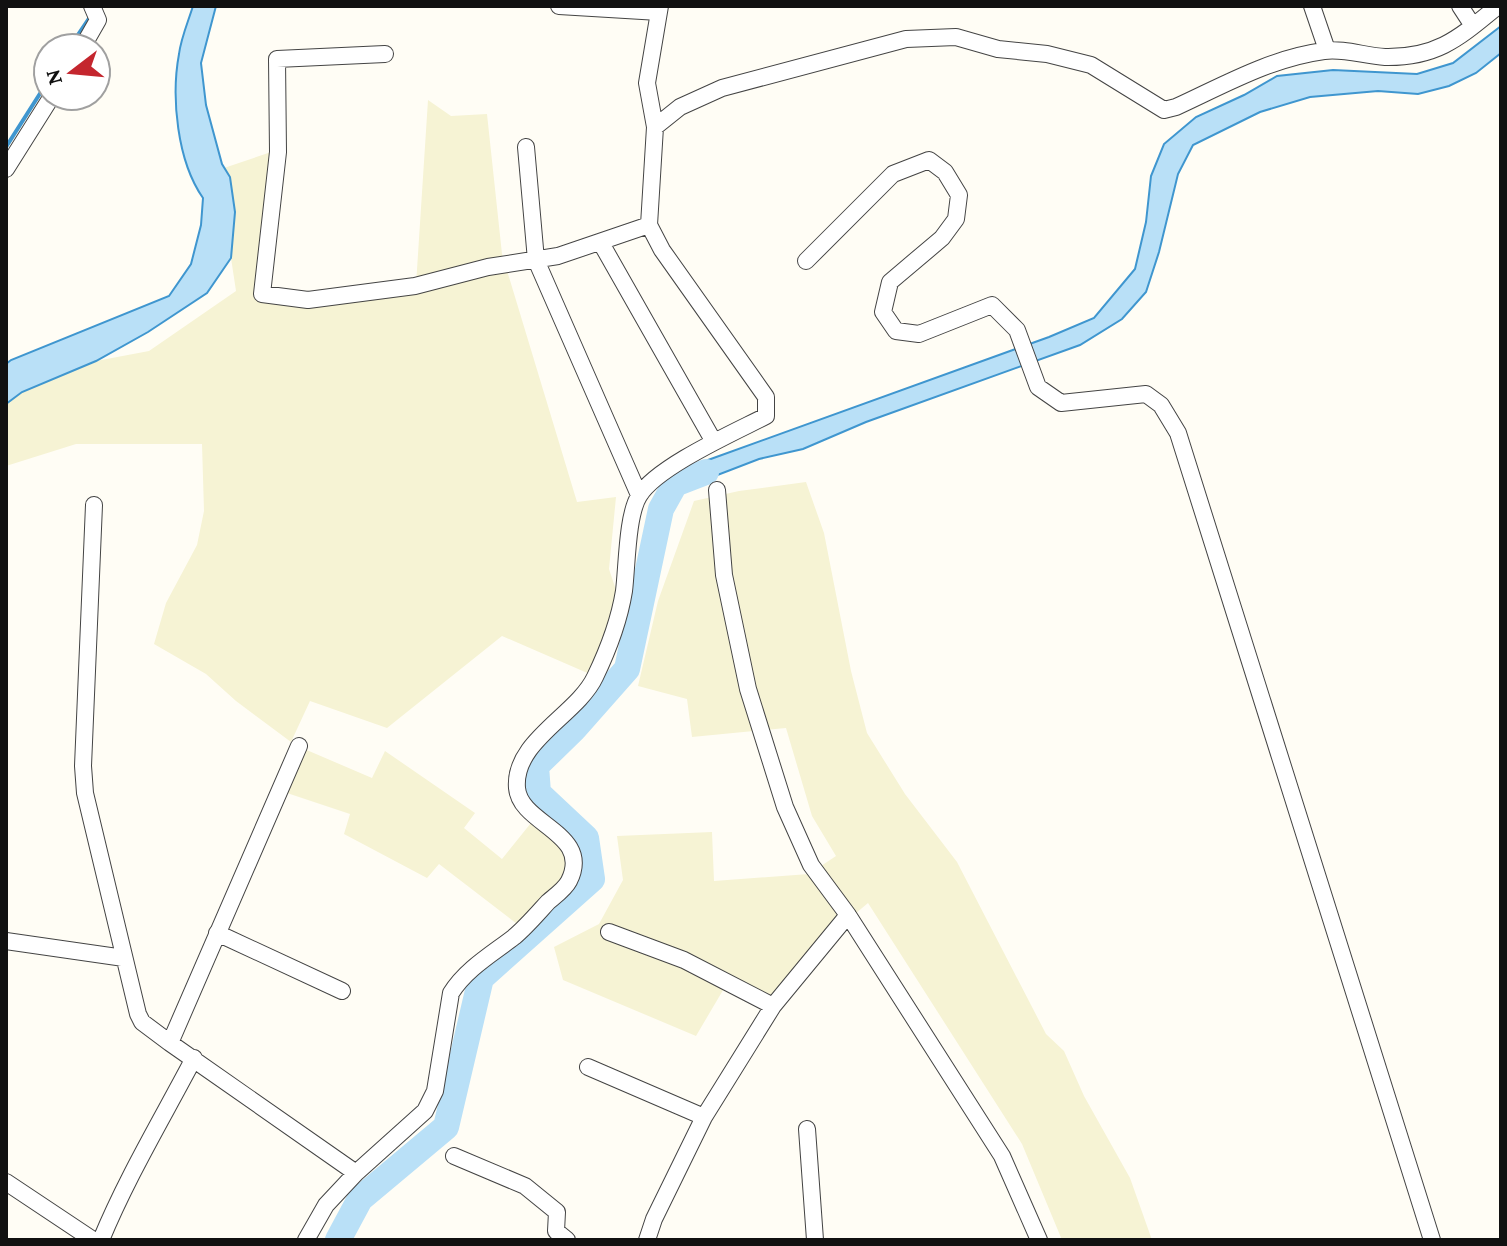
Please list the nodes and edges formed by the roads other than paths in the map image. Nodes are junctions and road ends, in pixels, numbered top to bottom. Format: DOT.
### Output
graph roads {
  1 [pos="92,6"];
  2 [pos="559,6"];
  3 [pos="1312,6"];
  4 [pos="1460,6"];
  5 [pos="1498,6"];
  6 [pos="659,9"];
  7 [pos="1473,26"];
  8 [pos="91,32"];
  9 [pos="1327,50"];
  10 [pos="385,54"];
  11 [pos="42,112"];
  12 [pos="655,127"];
  13 [pos="526,147"];
  14 [pos="6,169"];
  15 [pos="649,225"];
  16 [pos="601,243"];
  17 [pos="536,260"];
  18 [pos="806,261"];
  19 [pos="714,442"];
  20 [pos="717,490"];
  21 [pos="639,495"];
  22 [pos="94,505"];
  23 [pos="299,746"];
  24 [pos="848,915"];
  25 [pos="609,932"];
  26 [pos="217,933"];
  27 [pos="6,941"];
  28 [pos="124,958"];
  29 [pos="342,991"];
  30 [pos="773,1006"];
  31 [pos="170,1043"];
  32 [pos="194,1058"];
  33 [pos="588,1067"];
  34 [pos="704,1117"];
  35 [pos="807,1129"];
  36 [pos="454,1156"];
  37 [pos="356,1173"];
  38 [pos="6,1182"];
  39 [pos="93,1240"];
  40 [pos="101,1240"];
  41 [pos="306,1240"];
  42 [pos="567,1240"];
  43 [pos="647,1240"];
  44 [pos="815,1240"];
  45 [pos="1039,1240"];
  46 [pos="1432,1240"];
  1 -- 8 [label="street"];
  2 -- 6 [label="street"];
  3 -- 9 [label="street"];
  4 -- 7 [label="street"];
  5 -- 7 [label="street"];
  6 -- 12 [label="street"];
  7 -- 9 [label="street"];
  9 -- 12 [label="street"];
  10 -- 17 [label="street"];
  11 -- 14 [label="street"];
  12 -- 15 [label="street"];
  13 -- 17 [label="street"];
  15 -- 16 [label="street"];
  15 -- 19 [label="street"];
  16 -- 17 [label="street"];
  16 -- 19 [label="street"];
  17 -- 21 [label="street"];
  18 -- 46 [label="street"];
  19 -- 21 [label="street"];
  20 -- 24 [label="street"];
  21 -- 37 [label="street"];
  22 -- 28 [label="street"];
  23 -- 26 [label="street"];
  24 -- 30 [label="street"];
  24 -- 45 [label="street"];
  25 -- 30 [label="street"];
  26 -- 29 [label="street"];
  26 -- 31 [label="street"];
  27 -- 28 [label="street"];
  28 -- 31 [label="street"];
  30 -- 34 [label="street"];
  31 -- 32 [label="street"];
  32 -- 37 [label="street"];
  32 -- 40 [label="street"];
  33 -- 34 [label="street"];
  34 -- 43 [label="street"];
  35 -- 44 [label="street"];
  36 -- 42 [label="street"];
  37 -- 41 [label="street"];
  38 -- 39 [label="street"];
}
